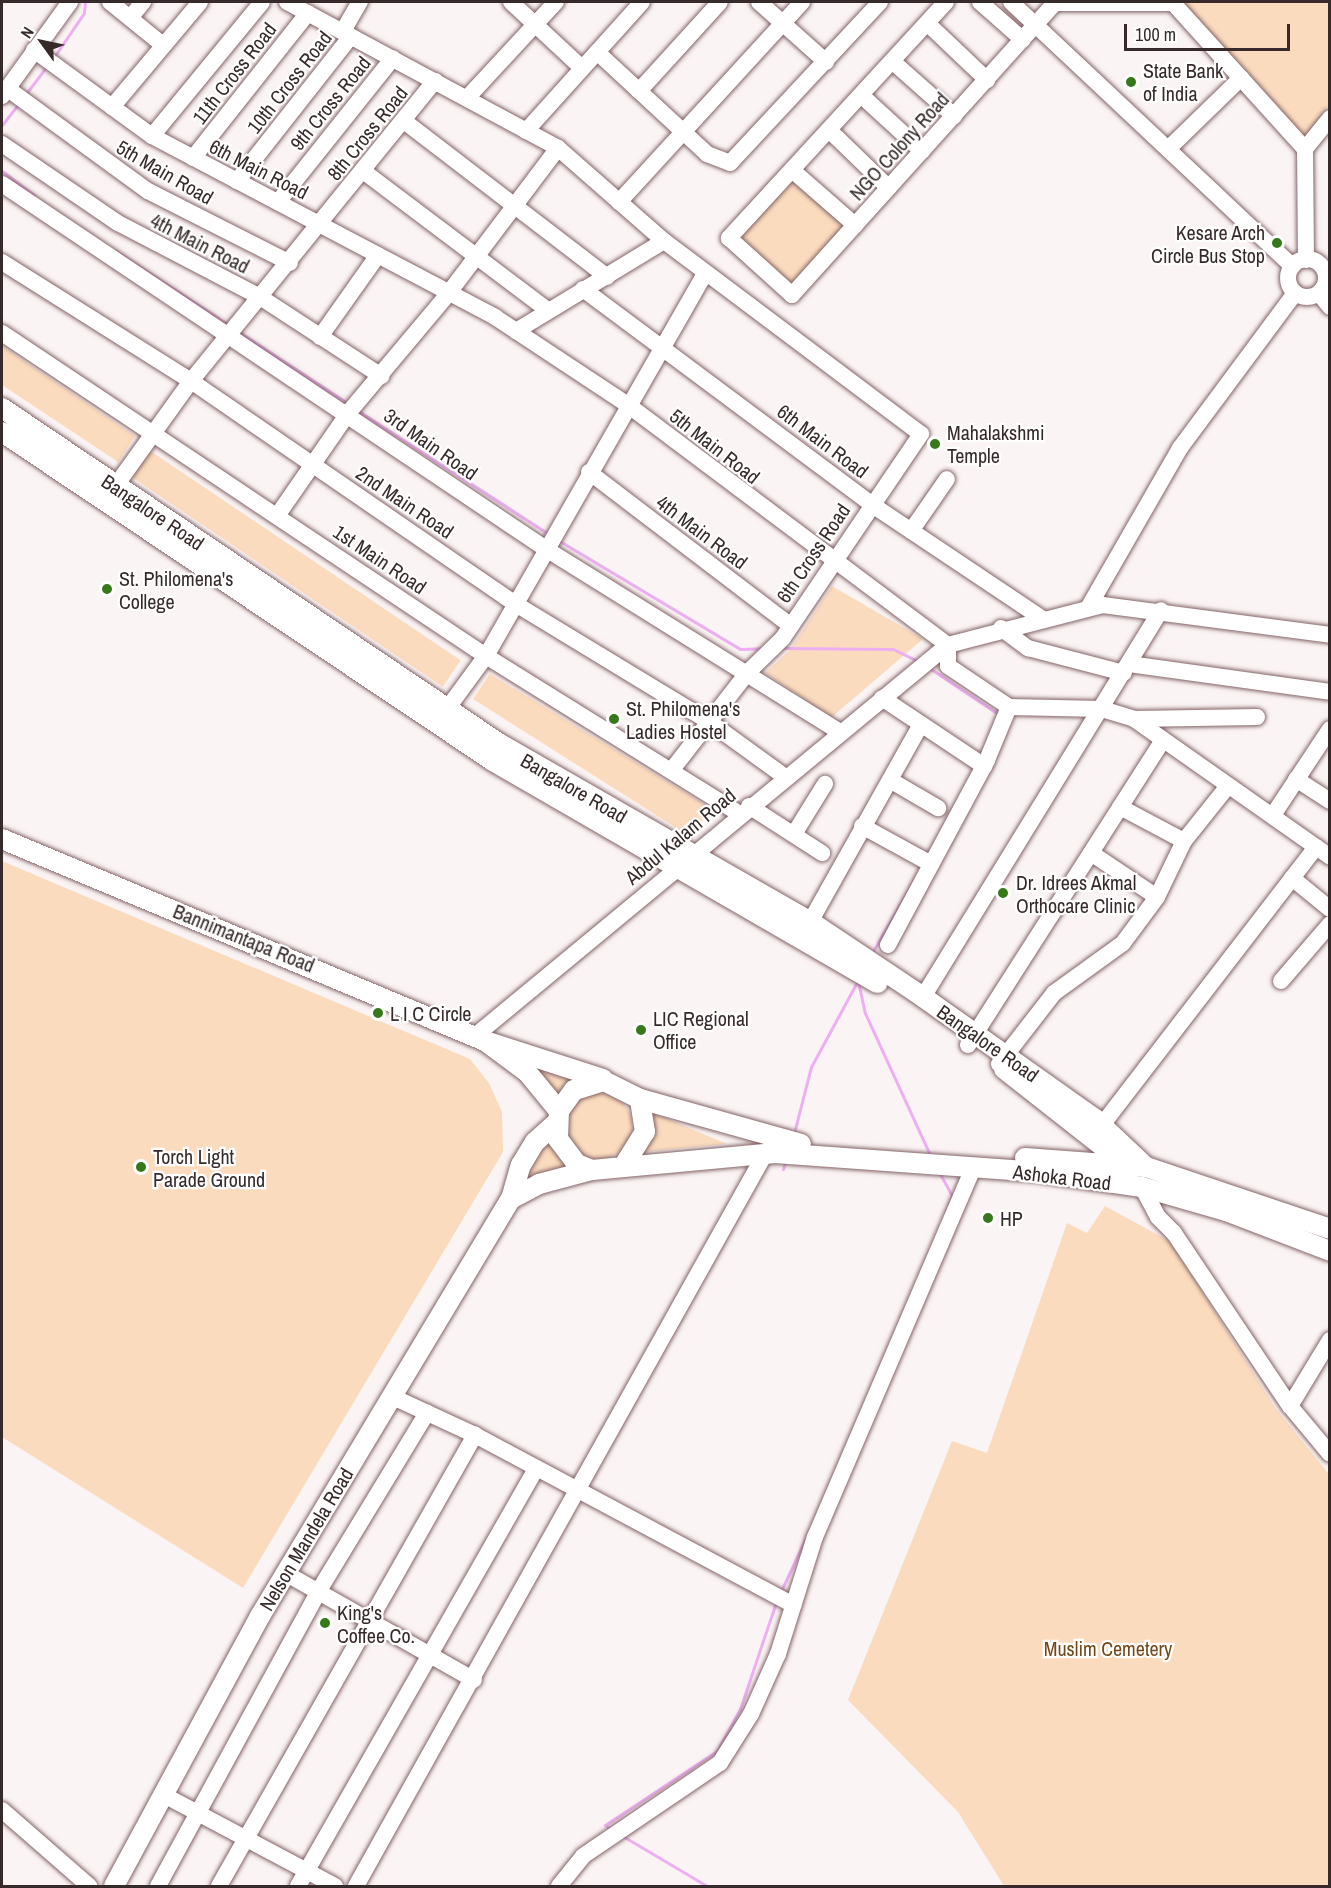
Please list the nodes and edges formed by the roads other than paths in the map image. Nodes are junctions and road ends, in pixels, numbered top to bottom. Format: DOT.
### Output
graph roads {
  1 [pos="70,2"];
  2 [pos="110,2"];
  3 [pos="143,2"];
  4 [pos="200,2"];
  5 [pos="262,2"];
  6 [pos="287,2"];
  7 [pos="360,2"];
  8 [pos="511,2"];
  9 [pos="556,2"];
  10 [pos="642,2"];
  11 [pos="720,2"];
  12 [pos="759,2"];
  13 [pos="802,2"];
  14 [pos="880,2"];
  15 [pos="946,2"];
  16 [pos="980,2"];
  17 [pos="1011,2"];
  18 [pos="1056,2"];
  19 [pos="1174,2"];
  20 [pos="308,13"];
  21 [pos="130,18"];
  22 [pos="536,23"];
  23 [pos="782,23"];
  24 [pos="927,23"];
  25 [pos="1036,25"];
  26 [pos="347,34"];
  27 [pos="1023,40"];
  28 [pos="163,45"];
  29 [pos="37,52"];
  30 [pos="597,52"];
  31 [pos="393,58"];
  32 [pos="892,61"];
  33 [pos="826,62"];
  34 [pos="582,68"];
  35 [pos="1241,78"];
  36 [pos="987,80"];
  37 [pos="435,81"];
  38 [pos="639,91"];
  39 [pos="8,93"];
  40 [pos="861,95"];
  41 [pos="467,99"];
  42 [pos="112,107"];
  43 [pos="954,116"];
  44 [pos="1329,118"];
  45 [pos="404,122"];
  46 [pos="829,130"];
  47 [pos="526,131"];
  48 [pos="682,132"];
  49 [pos="152,136"];
  50 [pos="2,144"];
  51 [pos="558,148"];
  52 [pos="1168,149"];
  53 [pos="1305,149"];
  54 [pos="922,152"];
  55 [pos="192,159"];
  56 [pos="792,170"];
  57 [pos="363,171"];
  58 [pos="237,182"];
  59 [pos="2,184"];
  60 [pos="889,188"];
  61 [pos="278,202"];
  62 [pos="619,202"];
  63 [pos="518,205"];
  64 [pos="321,224"];
  65 [pos="855,225"];
  66 [pos="663,241"];
  67 [pos="378,255"];
  68 [pos="476,257"];
  69 [pos="2,262"];
  70 [pos="290,263"];
  71 [pos="1299,263"];
  72 [pos="1326,269"];
  73 [pos="705,273"];
  74 [pos="607,277"];
  75 [pos="584,289"];
  76 [pos="1318,292"];
  77 [pos="1295,293"];
  78 [pos="448,294"];
  79 [pos="260,297"];
  80 [pos="1329,307"];
  81 [pos="546,309"];
  82 [pos="234,328"];
  83 [pos="516,331"];
  84 [pos="2,333"];
  85 [pos="320,337"];
  86 [pos="663,345"];
  87 [pos="381,376"];
  88 [pos="191,381"];
  89 [pos="627,405"];
  90 [pos="354,406"];
  91 [pos="2,408"];
  92 [pos="2,432"];
  93 [pos="153,433"];
  94 [pos="312,464"];
  95 [pos="589,472"];
  96 [pos="946,479"];
  97 [pos="110,494"];
  98 [pos="871,504"];
  99 [pos="277,516"];
  100 [pos="911,531"];
  101 [pos="546,549"];
  102 [pos="833,563"];
  103 [pos="514,603"];
  104 [pos="1088,608"];
  105 [pos="1161,610"];
  106 [pos="1043,619"];
  107 [pos="1001,628"];
  108 [pos="787,631"];
  109 [pos="1329,635"];
  110 [pos="948,645"];
  111 [pos="486,656"];
  112 [pos="1126,668"];
  113 [pos="748,672"];
  114 [pos="1329,692"];
  115 [pos="882,698"];
  116 [pos="1009,707"];
  117 [pos="447,709"];
  118 [pos="1102,709"];
  119 [pos="1257,717"];
  120 [pos="1134,719"];
  121 [pos="709,722"];
  122 [pos="921,724"];
  123 [pos="1329,729"];
  124 [pos="840,732"];
  125 [pos="1163,740"];
  126 [pos="1325,747"];
  127 [pos="979,762"];
  128 [pos="671,771"];
  129 [pos="785,777"];
  130 [pos="1296,779"];
  131 [pos="891,780"];
  132 [pos="825,784"];
  133 [pos="1228,786"];
  134 [pos="1329,801"];
  135 [pos="1120,807"];
  136 [pos="938,808"];
  137 [pos="744,810"];
  138 [pos="1273,816"];
  139 [pos="862,826"];
  140 [pos="794,834"];
  141 [pos="2,839"];
  142 [pos="1184,841"];
  143 [pos="1091,852"];
  144 [pos="1323,852"];
  145 [pos="822,853"];
  146 [pos="691,855"];
  147 [pos="924,860"];
  148 [pos="676,868"];
  149 [pos="1292,878"];
  150 [pos="1157,897"];
  151 [pos="1329,909"];
  152 [pos="1329,924"];
  153 [pos="806,930"];
  154 [pos="888,945"];
  155 [pos="882,978"];
  156 [pos="1281,981"];
  157 [pos="923,997"];
  158 [pos="480,1039"];
  159 [pos="971,1040"];
  160 [pos="1002,1060"];
  161 [pos="538,1083"];
  162 [pos="617,1084"];
  163 [pos="640,1099"];
  164 [pos="558,1117"];
  165 [pos="1102,1125"];
  166 [pos="535,1142"];
  167 [pos="785,1149"];
  168 [pos="932,1159"];
  169 [pos="626,1162"];
  170 [pos="1125,1164"];
  171 [pos="1146,1167"];
  172 [pos="972,1168"];
  173 [pos="592,1170"];
  174 [pos="1142,1187"];
  175 [pos="511,1199"];
  176 [pos="1329,1229"];
  177 [pos="1329,1251"];
  178 [pos="1329,1340"];
  179 [pos="391,1396"];
  180 [pos="1290,1406"];
  181 [pos="427,1413"];
  182 [pos="475,1435"];
  183 [pos="1329,1454"];
  184 [pos="536,1468"];
  185 [pos="581,1492"];
  186 [pos="285,1574"];
  187 [pos="318,1592"];
  188 [pos="783,1600"];
  189 [pos="369,1622"];
  190 [pos="430,1655"];
  191 [pos="474,1680"];
  192 [pos="162,1794"];
  193 [pos="2,1810"];
  194 [pos="198,1813"];
  195 [pos="246,1838"];
  196 [pos="307,1870"];
  197 [pos="89,1887"];
  198 [pos="114,1887"];
  199 [pos="158,1887"];
  200 [pos="219,1887"];
  201 [pos="298,1887"];
  202 [pos="335,1887"];
  203 [pos="356,1887"];
  204 [pos="559,1887"];
  1 -- 29 [label="street"];
  2 -- 21 [label="street"];
  3 -- 21 [label="street"];
  4 -- 28 [label="street"];
  5 -- 49 [label="street"];
  6 -- 20 [label="street"];
  7 -- 26 [label="street, 10th Cross Road"];
  8 -- 22 [label="street"];
  9 -- 22 [label="street"];
  10 -- 30 [label="street"];
  11 -- 38 [label="street"];
  12 -- 23 [label="street"];
  13 -- 23 [label="street"];
  14 -- 33 [label="street"];
  15 -- 24 [label="street"];
  16 -- 27 [label="street"];
  17 -- 25 [label="street"];
  18 -- 19 [label="street"];
  18 -- 25 [label="street, NGO Colony Road"];
  19 -- 35 [label="street"];
  20 -- 26 [label="street"];
  20 -- 55 [label="street, 11th Cross Road"];
  21 -- 28 [label="street"];
  22 -- 34 [label="street"];
  22 -- 41 [label="street"];
  23 -- 33 [label="street"];
  23 -- 48 [label="street"];
  24 -- 32 [label="street"];
  24 -- 36 [label="street"];
  25 -- 27 [label="street, NGO Colony Road"];
  25 -- 52 [label="street"];
  26 -- 31 [label="street"];
  26 -- 58 [label="street, 10th Cross Road"];
  27 -- 36 [label="street, NGO Colony Road"];
  28 -- 42 [label="street"];
  29 -- 39 [label="street"];
  29 -- 42 [label="street, 6th Main Road"];
  30 -- 34 [label="street"];
  30 -- 38 [label="street"];
  31 -- 37 [label="street"];
  31 -- 61 [label="street, 9th Cross Road"];
  32 -- 40 [label="street"];
  32 -- 43 [label="street"];
  33 -- 48 [label="street"];
  34 -- 47 [label="street"];
  35 -- 52 [label="street"];
  35 -- 53 [label="street"];
  36 -- 43 [label="street, NGO Colony Road"];
  37 -- 41 [label="street"];
  37 -- 45 [label="street, 8th Cross Road"];
  38 -- 48 [label="street"];
  39 -- 70 [label="street, 5th Main Road"];
  40 -- 46 [label="street"];
  40 -- 54 [label="street"];
  41 -- 47 [label="street"];
  42 -- 49 [label="street, 6th Main Road"];
  43 -- 54 [label="street, NGO Colony Road"];
  44 -- 53 [label="street"];
  45 -- 57 [label="street, 8th Cross Road"];
  45 -- 63 [label="street"];
  46 -- 56 [label="street"];
  46 -- 60 [label="street"];
  47 -- 51 [label="street"];
  48 -- 62 [label="street"];
  49 -- 55 [label="street, 6th Main Road"];
  50 -- 79 [label="street, 4th Main Road"];
  51 -- 62 [label="street"];
  51 -- 63 [label="street"];
  52 -- 71 [label="street"];
  53 -- 71 [label="street"];
  54 -- 60 [label="street, NGO Colony Road"];
  55 -- 58 [label="street, 6th Main Road"];
  56 -- 65 [label="street"];
  56 -- 65 [label="street, NGO Colony Road"];
  57 -- 64 [label="street, 8th Cross Road"];
  57 -- 68 [label="street"];
  58 -- 61 [label="street, 6th Main Road"];
  59 -- 82 [label="street, 3rd Main Road"];
  60 -- 65 [label="street, NGO Colony Road"];
  61 -- 64 [label="street, 6th Main Road"];
  62 -- 66 [label="street"];
  63 -- 68 [label="street"];
  63 -- 74 [label="street"];
  64 -- 67 [label="street, 6th Main Road"];
  64 -- 70 [label="street, 8th Cross Road"];
  66 -- 73 [label="street"];
  66 -- 74 [label="street"];
  67 -- 78 [label="street, 6th Main Road"];
  67 -- 85 [label="street"];
  68 -- 78 [label="street"];
  68 -- 81 [label="street"];
  69 -- 88 [label="street, 2nd Main Road"];
  70 -- 79 [label="street, 8th Cross Road"];
  71 -- 72 [label="street"];
  71 -- 77 [label="street"];
  72 -- 76 [label="street"];
  73 -- 86 [label="street"];
  73 -- 98 [label="street, 6th Cross Road"];
  74 -- 75 [label="street"];
  75 -- 81 [label="street"];
  75 -- 86 [label="street, 6th Main Road"];
  76 -- 77 [label="street"];
  76 -- 80 [label="street"];
  77 -- 104 [label="street"];
  78 -- 83 [label="street, 5th Main Road"];
  78 -- 87 [label="street"];
  79 -- 82 [label="street, 8th Cross Road"];
  79 -- 85 [label="street, 4th Main Road"];
  81 -- 83 [label="street"];
  82 -- 88 [label="street, 8th Cross Road"];
  82 -- 90 [label="street, 3rd Main Road"];
  83 -- 89 [label="street, 5th Main Road"];
  84 -- 93 [label="street, 1st Main Road"];
  85 -- 87 [label="street, 4th Main Road"];
  86 -- 89 [label="street"];
  86 -- 98 [label="street, 6th Main Road"];
  87 -- 90 [label="street"];
  88 -- 93 [label="street, 8th Cross Road"];
  88 -- 94 [label="street, 2nd Main Road"];
  89 -- 95 [label="street"];
  89 -- 102 [label="street, 5th Main Road"];
  90 -- 94 [label="street"];
  90 -- 101 [label="street, 3rd Main Road"];
  91 -- 97 [label="main road, Bangalore Road"];
  92 -- 97 [label="main road, Bangalore Road"];
  93 -- 97 [label="street, 8th Cross Road"];
  93 -- 99 [label="street, 1st Main Road"];
  94 -- 99 [label="street"];
  94 -- 103 [label="street, 2nd Main Road"];
  95 -- 101 [label="street"];
  95 -- 108 [label="street, 4th Main Road"];
  96 -- 100 [label="street"];
  97 -- 117 [label="main road, Bangalore Road"];
  97 -- 148 [label="main road, Bangalore Road"];
  98 -- 100 [label="street, 6th Main Road"];
  98 -- 102 [label="street, 6th Cross Road"];
  99 -- 111 [label="street, 1st Main Road"];
  100 -- 106 [label="street, 6th Main Road"];
  101 -- 103 [label="street"];
  101 -- 113 [label="street, 3rd Main Road"];
  102 -- 108 [label="street, 6th Cross Road"];
  102 -- 110 [label="street, 5th Main Road"];
  103 -- 111 [label="street"];
  103 -- 121 [label="street, 2nd Main Road"];
  104 -- 105 [label="street, Abdul Kalam Road"];
  104 -- 106 [label="street, Abdul Kalam Road"];
  105 -- 109 [label="street, Abdul Kalam Road"];
  105 -- 112 [label="street"];
  106 -- 107 [label="street, Abdul Kalam Road"];
  107 -- 110 [label="street, Abdul Kalam Road"];
  107 -- 112 [label="street"];
  108 -- 113 [label="street, 6th Cross Road"];
  110 -- 115 [label="street, Abdul Kalam Road"];
  110 -- 116 [label="street"];
  111 -- 117 [label="street"];
  111 -- 128 [label="street, 1st Main Road"];
  112 -- 114 [label="street"];
  112 -- 118 [label="street"];
  113 -- 121 [label="street, 6th Cross Road"];
  113 -- 124 [label="street, 3rd Main Road"];
  115 -- 122 [label="street"];
  115 -- 124 [label="street, Abdul Kalam Road"];
  116 -- 118 [label="street"];
  116 -- 127 [label="street"];
  117 -- 146 [label="main road, Bangalore Road"];
  118 -- 120 [label="street"];
  118 -- 157 [label="street"];
  119 -- 120 [label="street"];
  120 -- 125 [label="street"];
  121 -- 128 [label="street, 6th Cross Road"];
  121 -- 129 [label="street, 2nd Main Road"];
  122 -- 127 [label="street"];
  122 -- 131 [label="street"];
  123 -- 126 [label="street"];
  124 -- 129 [label="street, Abdul Kalam Road"];
  125 -- 133 [label="street"];
  125 -- 135 [label="street"];
  126 -- 130 [label="street"];
  127 -- 147 [label="street"];
  128 -- 137 [label="street, 1st Main Road"];
  129 -- 137 [label="street, Abdul Kalam Road"];
  130 -- 134 [label="street"];
  130 -- 138 [label="street"];
  131 -- 136 [label="street"];
  131 -- 139 [label="street"];
  132 -- 140 [label="street"];
  133 -- 138 [label="street"];
  133 -- 142 [label="street"];
  135 -- 142 [label="street"];
  135 -- 143 [label="street"];
  137 -- 140 [label="street, 1st Main Road"];
  137 -- 146 [label="street, Abdul Kalam Road"];
  138 -- 144 [label="street"];
  139 -- 147 [label="street"];
  139 -- 153 [label="street"];
  140 -- 145 [label="street, 1st Main Road"];
  141 -- 158 [label="main road, Bannimantapa Road"];
  142 -- 150 [label="street"];
  143 -- 150 [label="street"];
  143 -- 159 [label="street"];
  144 -- 149 [label="street"];
  146 -- 148 [label="street, Abdul Kalam Road"];
  146 -- 153 [label="main road, Bangalore Road"];
  147 -- 154 [label="street"];
  148 -- 153 [label="main road, Bangalore Road"];
  148 -- 158 [label="street, Abdul Kalam Road"];
  149 -- 151 [label="street"];
  149 -- 165 [label="street"];
  150 -- 160 [label="street"];
  152 -- 156 [label="street"];
  153 -- 155 [label="main road, Bangalore Road"];
  155 -- 157 [label="main road, Bangalore Road"];
  155 -- 159 [label="main road, Bangalore Road"];
  157 -- 159 [label="main road, Bangalore Road"];
  158 -- 161 [label="main road"];
  158 -- 162 [label="main road"];
  159 -- 160 [label="main road, Bangalore Road"];
  160 -- 165 [label="main road, Bangalore Road"];
  160 -- 170 [label="main road, Bangalore Road"];
  161 -- 164 [label="main road"];
  161 -- 166 [label="main road"];
  162 -- 163 [label="main road"];
  162 -- 164 [label="main road"];
  163 -- 167 [label="main road"];
  163 -- 169 [label="main road"];
  164 -- 166 [label="main road, Nelson Mandela Road"];
  164 -- 173 [label="main road"];
  165 -- 171 [label="main road, Bangalore Road"];
  166 -- 175 [label="main road, Nelson Mandela Road"];
  167 -- 168 [label="main road, Ashoka Road"];
  167 -- 169 [label="main road"];
  167 -- 185 [label="street"];
  168 -- 170 [label="main road, Bangalore Road"];
  168 -- 172 [label="main road, Ashoka Road"];
  169 -- 173 [label="main road"];
  170 -- 171 [label="main road, Bangalore Road"];
  171 -- 176 [label="main road, Bangalore Road"];
  172 -- 174 [label="main road, Ashoka Road"];
  172 -- 188 [label="street"];
  173 -- 175 [label="main road"];
  174 -- 177 [label="main road, Ashoka Road"];
  174 -- 180 [label="street"];
  175 -- 179 [label="main road, Nelson Mandela Road"];
  178 -- 180 [label="street"];
  179 -- 181 [label="street"];
  179 -- 186 [label="main road, Nelson Mandela Road"];
  180 -- 183 [label="street"];
  181 -- 182 [label="street"];
  181 -- 187 [label="street"];
  182 -- 184 [label="street"];
  182 -- 189 [label="street"];
  184 -- 185 [label="street"];
  184 -- 190 [label="street"];
  185 -- 188 [label="street"];
  185 -- 191 [label="street"];
  186 -- 187 [label="street"];
  186 -- 192 [label="main road, Nelson Mandela Road"];
  187 -- 189 [label="street"];
  187 -- 194 [label="street"];
  188 -- 204 [label="street"];
  189 -- 190 [label="street"];
  189 -- 195 [label="street"];
  190 -- 191 [label="street"];
  190 -- 196 [label="street"];
  191 -- 203 [label="street"];
  192 -- 194 [label="street"];
  192 -- 198 [label="main road, Nelson Mandela Road"];
  193 -- 197 [label="street"];
  194 -- 195 [label="street"];
  194 -- 199 [label="street"];
  195 -- 196 [label="street"];
  195 -- 200 [label="street"];
  196 -- 201 [label="street"];
  196 -- 202 [label="street"];
}
